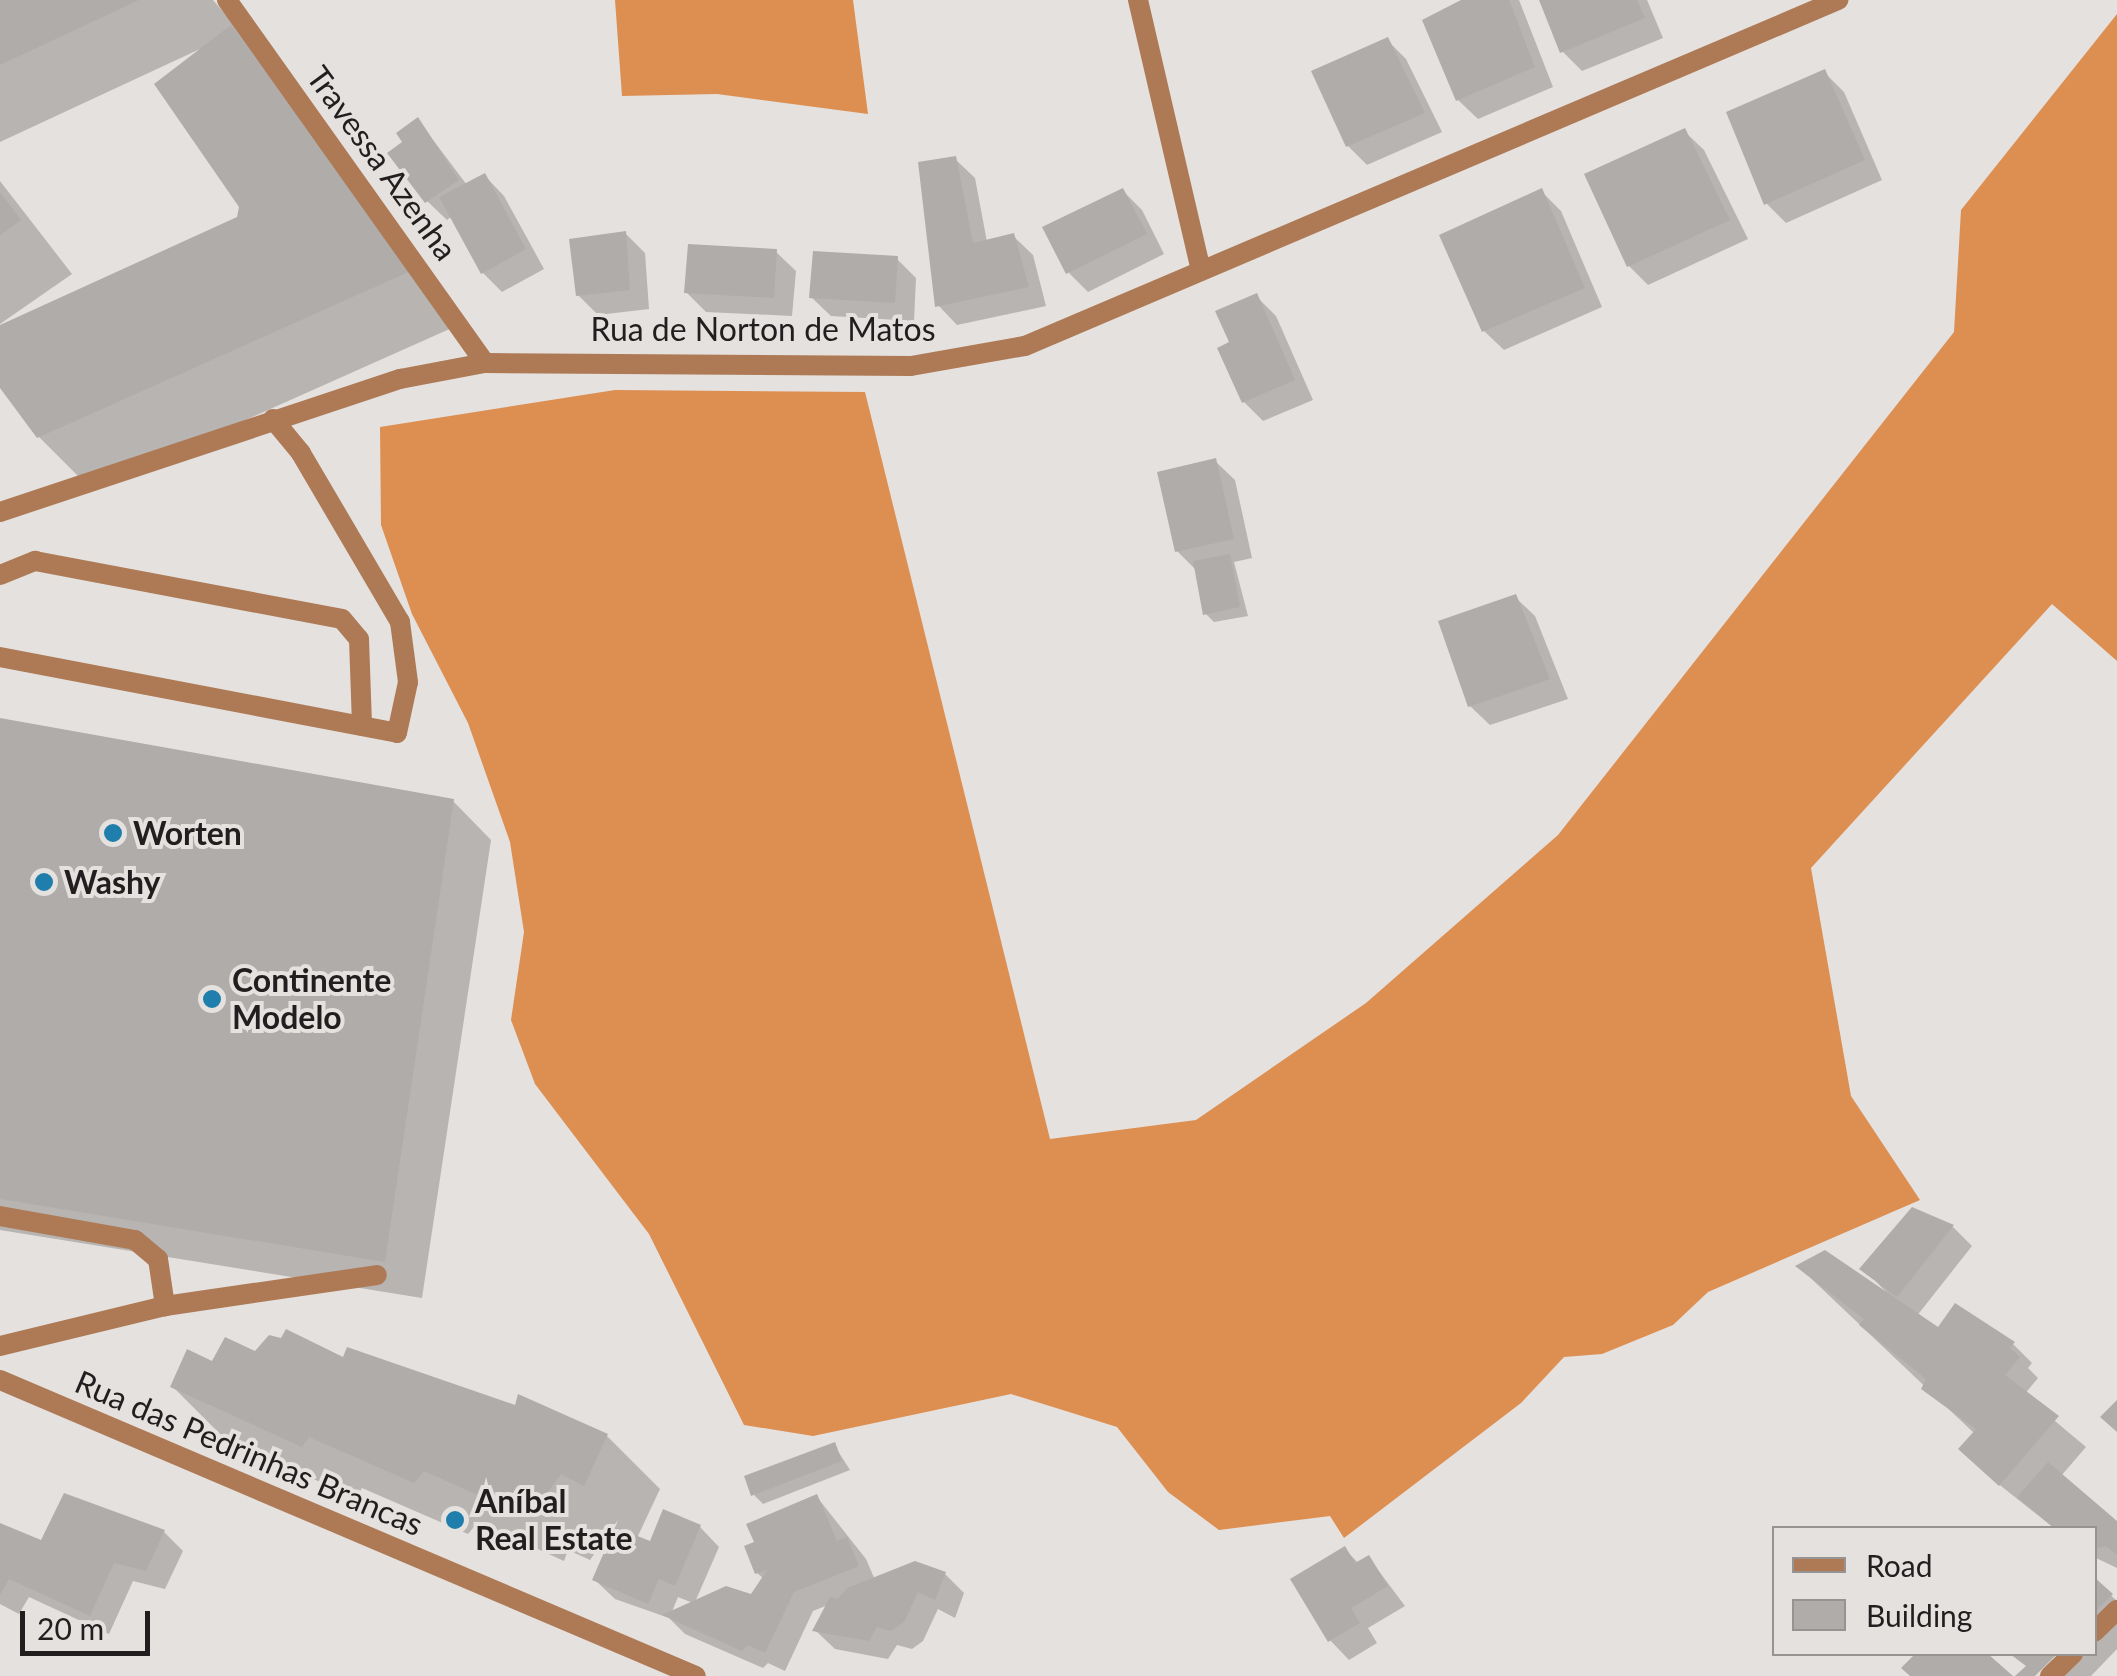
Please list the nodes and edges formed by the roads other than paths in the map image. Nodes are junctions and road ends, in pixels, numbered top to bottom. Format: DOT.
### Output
graph roads {
  1 [pos="226,0"];
  2 [pos="1138,0"];
  3 [pos="1838,0"];
  4 [pos="1201,270"];
  5 [pos="485,363"];
  6 [pos="272,418"];
  7 [pos="0,512"];
  8 [pos="0,575"];
  9 [pos="0,657"];
  10 [pos="362,726"];
  11 [pos="0,1216"];
  12 [pos="377,1275"];
  13 [pos="165,1306"];
  14 [pos="0,1346"];
  15 [pos="0,1380"];
  16 [pos="2117,1610"];
  17 [pos="2097,1629"];
  18 [pos="2071,1656"];
  19 [pos="696,1676"];
  20 [pos="2050,1676"];
  1 -- 5 [label="street, Travessa Azenha"];
  2 -- 4 [label="street"];
  3 -- 4 [label="street, Rua de Norton de Matos"];
  4 -- 5 [label="street, Rua de Norton de Matos"];
  5 -- 6 [label="street, Rua de Norton de Matos"];
  6 -- 7 [label="street, Rua de Norton de Matos"];
  6 -- 10 [label="street"];
  8 -- 10 [label="street"];
  9 -- 10 [label="street"];
  11 -- 13 [label="street"];
  12 -- 13 [label="street"];
  13 -- 14 [label="street"];
  15 -- 19 [label="street, Rua das Pedrinhas Brancas"];
  16 -- 17 [label="street"];
  18 -- 20 [label="street"];
}
